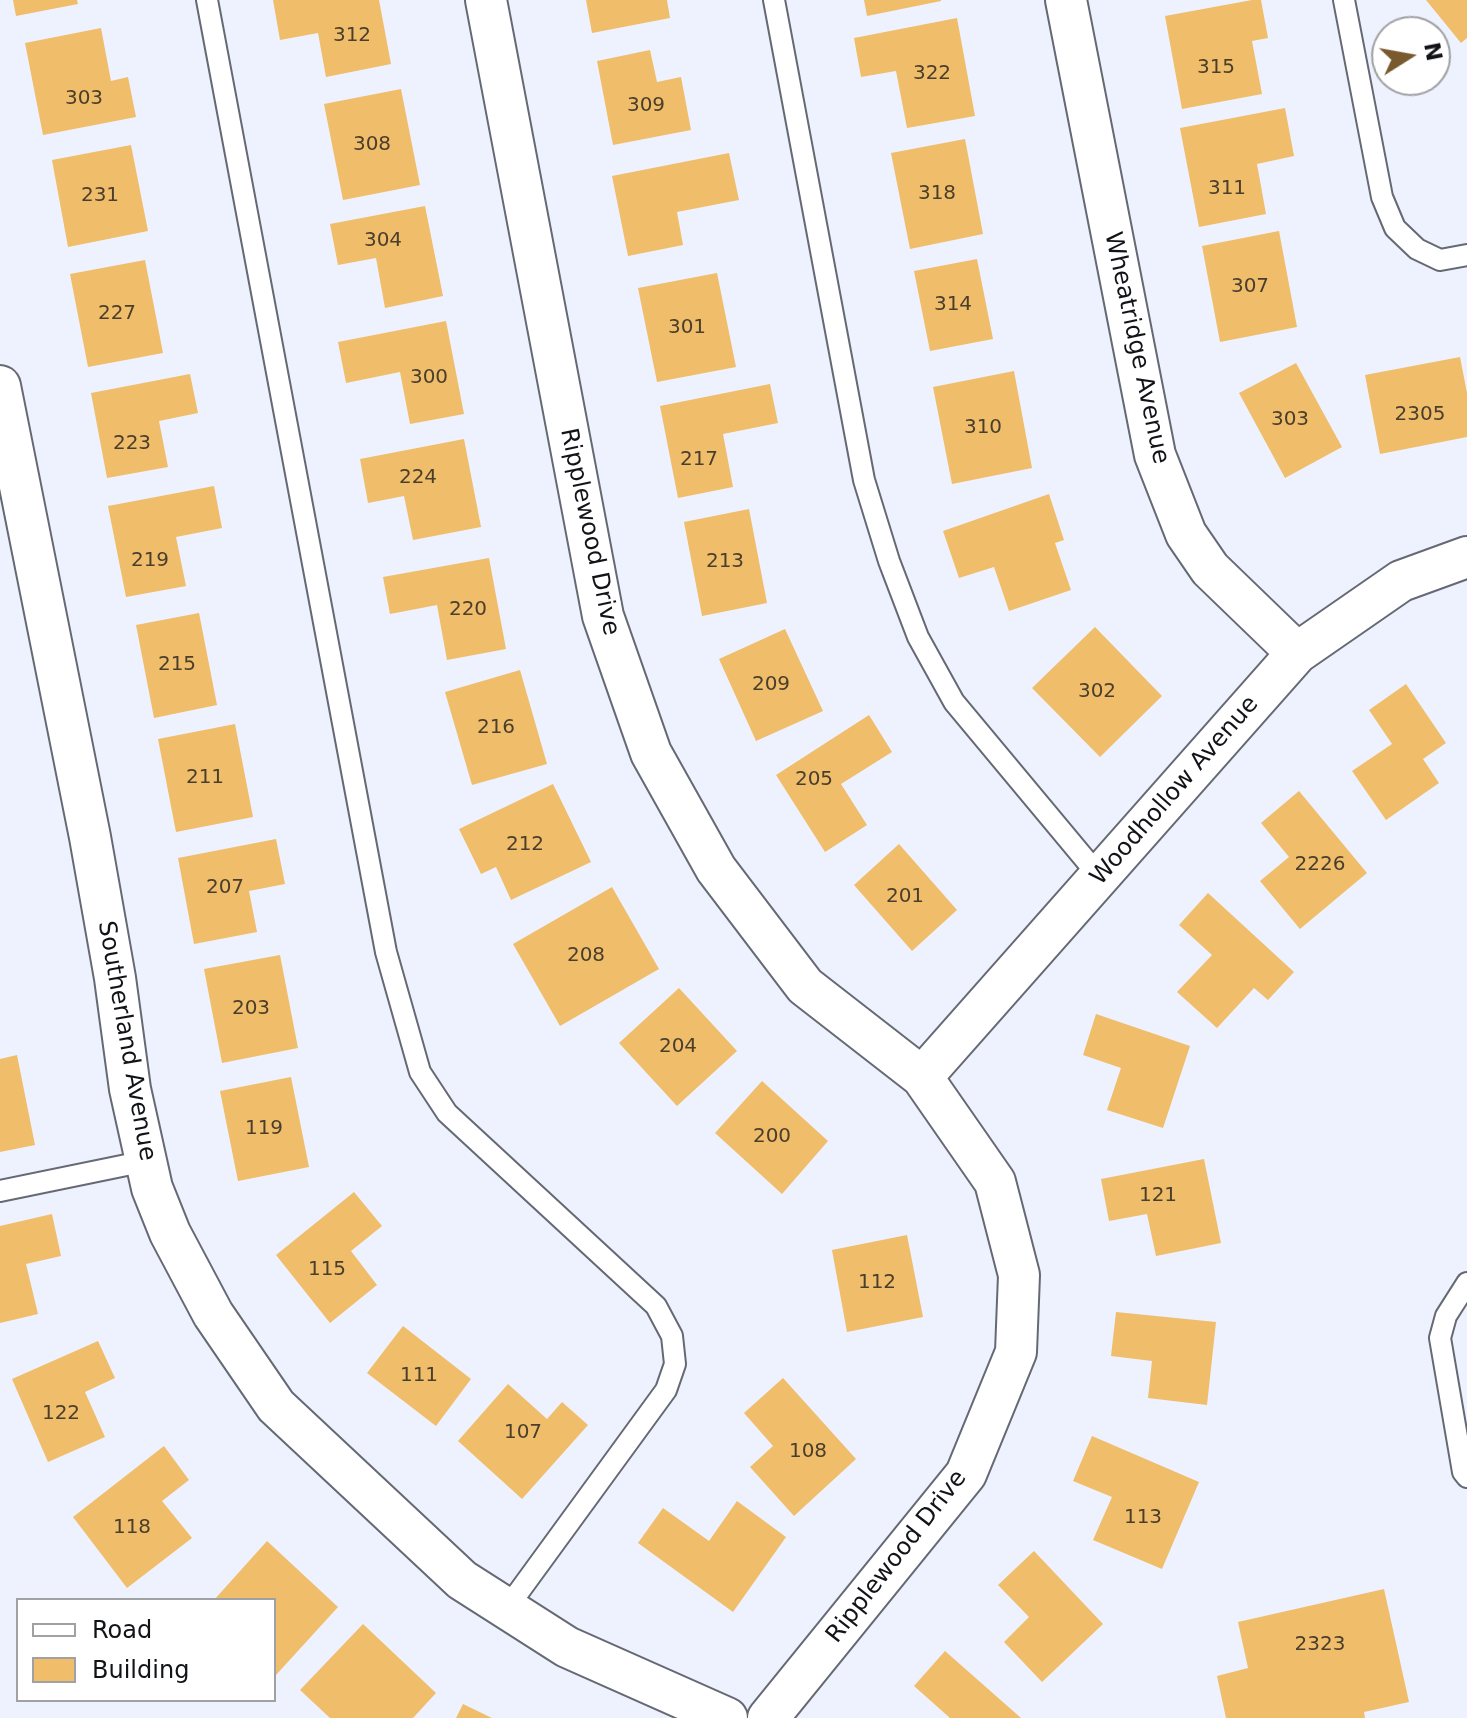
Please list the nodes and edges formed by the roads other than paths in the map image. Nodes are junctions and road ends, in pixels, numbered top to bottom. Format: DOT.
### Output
graph roads {
  1 [pos="207,0"];
  2 [pos="486,0"];
  3 [pos="774,0"];
  4 [pos="1066,0"];
  5 [pos="1344,0"];
  6 [pos="1467,255"];
  7 [pos="0,386"];
  8 [pos="1467,557"];
  9 [pos="1297,653"];
  10 [pos="1099,876"];
  11 [pos="922,1077"];
  12 [pos="146,1161"];
  13 [pos="0,1191"];
  14 [pos="1467,1283"];
  15 [pos="1467,1477"];
  16 [pos="507,1608"];
  17 [pos="727,1718"];
  18 [pos="768,1718"];
  1 -- 16 [label="lane"];
  2 -- 11 [label="street, Ripplewood Drive"];
  3 -- 10 [label="lane"];
  4 -- 9 [label="street, Wheatridge Avenue"];
  5 -- 6 [label="lane"];
  7 -- 12 [label="street, Southerland Avenue"];
  8 -- 9 [label="street, Woodhollow Avenue"];
  9 -- 10 [label="street, Woodhollow Avenue"];
  10 -- 11 [label="street, Woodhollow Avenue"];
  11 -- 18 [label="street, Ripplewood Drive"];
  12 -- 13 [label="lane"];
  12 -- 16 [label="street, Southerland Avenue"];
  14 -- 15 [label="lane"];
  16 -- 17 [label="street, Southerland Avenue"];
}
